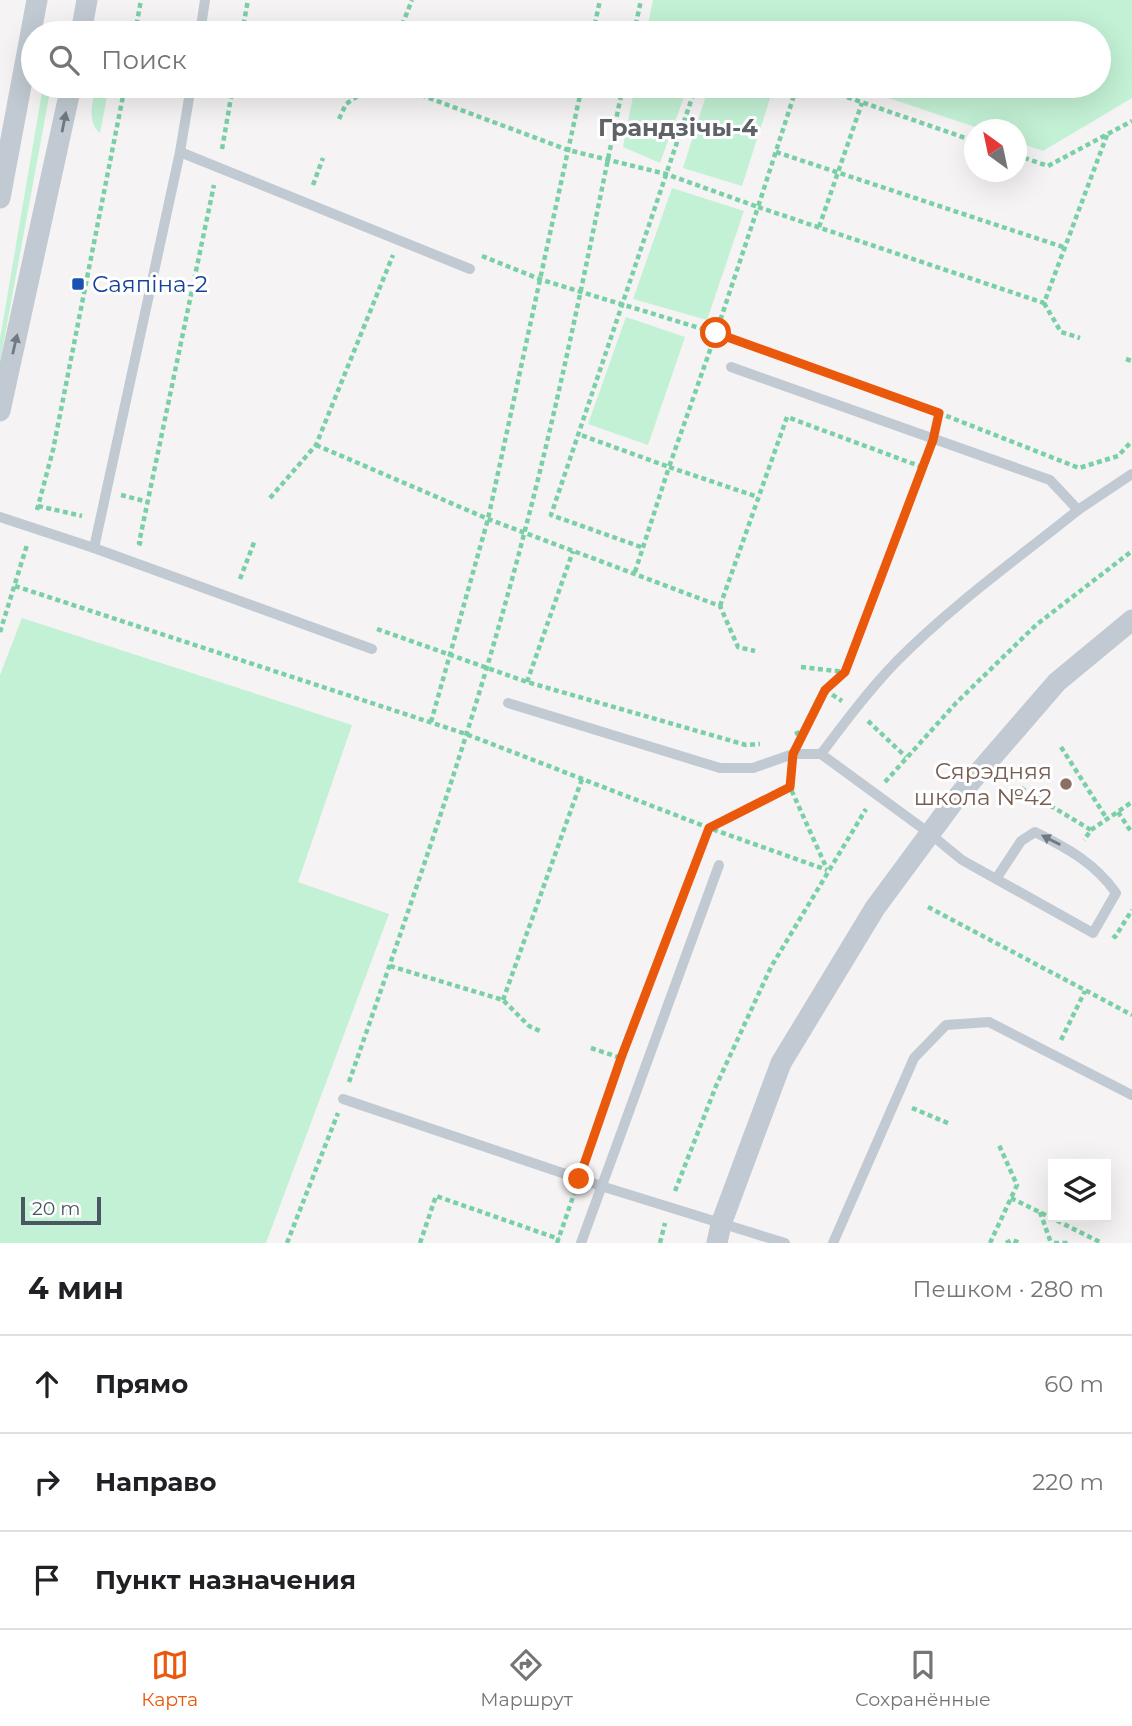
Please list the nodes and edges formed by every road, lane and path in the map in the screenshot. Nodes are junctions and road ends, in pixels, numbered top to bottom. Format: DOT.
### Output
graph roads {
  1 [pos="37,0"];
  2 [pos="87,0"];
  3 [pos="141,0"];
  4 [pos="205,0"];
  5 [pos="248,0"];
  6 [pos="412,0"];
  7 [pos="600,0"];
  8 [pos="640,0"];
  9 [pos="33,21"];
  10 [pos="83,21"];
  11 [pos="137,21"];
  12 [pos="202,21"];
  13 [pos="244,21"];
  14 [pos="404,21"];
  15 [pos="596,21"];
  16 [pos="636,21"];
  17 [pos="21,86"];
  18 [pos="68,98"];
  19 [pos="123,98"];
  20 [pos="189,98"];
  21 [pos="231,98"];
  22 [pos="355,98"];
  23 [pos="429,98"];
  24 [pos="579,98"];
  25 [pos="620,98"];
  26 [pos="692,98"];
  27 [pos="793,98"];
  28 [pos="850,98"];
  29 [pos="862,102"];
  30 [pos="339,119"];
  31 [pos="1132,121"];
  32 [pos="1107,135"];
  33 [pos="964,137"];
  34 [pos="568,150"];
  35 [pos="180,152"];
  36 [pos="776,152"];
  37 [pos="323,158"];
  38 [pos="608,158"];
  39 [pos="1027,159"];
  40 [pos="218,167"];
  41 [pos="838,172"];
  42 [pos="666,174"];
  43 [pos="313,185"];
  44 [pos="0,198"];
  45 [pos="758,207"];
  46 [pos="818,227"];
  47 [pos="399,240"];
  48 [pos="1063,247"];
  49 [pos="470,269"];
  50 [pos="1044,303"];
  51 [pos="716,333"];
  52 [pos="1080,338"];
  53 [pos="1126,359"];
  54 [pos="1132,361"];
  55 [pos="731,367"];
  56 [pos="0,411"];
  57 [pos="939,413"];
  58 [pos="578,434"];
  59 [pos="933,440"];
  60 [pos="1132,441"];
  61 [pos="316,444"];
  62 [pos="669,467"];
  63 [pos="922,467"];
  64 [pos="1132,474"];
  65 [pos="758,497"];
  66 [pos="270,498"];
  67 [pos="1078,510"];
  68 [pos="0,517"];
  69 [pos="488,519"];
  70 [pos="33,527"];
  71 [pos="524,533"];
  72 [pos="255,540"];
  73 [pos="641,547"];
  74 [pos="94,548"];
  75 [pos="152,548"];
  76 [pos="573,551"];
  77 [pos="1132,551"];
  78 [pos="635,572"];
  79 [pos="228,575"];
  80 [pos="240,579"];
  81 [pos="253,584"];
  82 [pos="15,586"];
  83 [pos="720,606"];
  84 [pos="1132,620"];
  85 [pos="370,626"];
  86 [pos="0,632"];
  87 [pos="372,649"];
  88 [pos="755,651"];
  89 [pos="448,654"];
  90 [pos="801,667"];
  91 [pos="486,668"];
  92 [pos="845,672"];
  93 [pos="527,682"];
  94 [pos="508,703"];
  95 [pos="431,722"];
  96 [pos="807,729"];
  97 [pos="466,734"];
  98 [pos="787,738"];
  99 [pos="767,743"];
  100 [pos="1061,747"];
  101 [pos="793,754"];
  102 [pos="821,754"];
  103 [pos="582,779"];
  104 [pos="790,787"];
  105 [pos="1021,788"];
  106 [pos="876,793"];
  107 [pos="1132,802"];
  108 [pos="1118,812"];
  109 [pos="1107,819"];
  110 [pos="709,828"];
  111 [pos="1091,830"];
  112 [pos="929,833"];
  113 [pos="1132,833"];
  114 [pos="1077,853"];
  115 [pos="719,865"];
  116 [pos="827,870"];
  117 [pos="996,879"];
  118 [pos="928,907"];
  119 [pos="390,966"];
  120 [pos="1085,991"];
  121 [pos="503,1000"];
  122 [pos="1132,1015"];
  123 [pos="542,1031"];
  124 [pos="591,1048"];
  125 [pos="1054,1055"];
  126 [pos="621,1058"];
  127 [pos="1132,1095"];
  128 [pos="343,1099"];
  129 [pos="907,1106"];
  130 [pos="950,1124"];
  131 [pos="999,1146"];
  132 [pos="579,1179"];
  133 [pos="601,1186"];
  134 [pos="1011,1198"];
  135 [pos="670,1205"];
  136 [pos="1040,1212"];
  137 [pos="719,1233"];
  138 [pos="558,1241"];
  139 [pos="991,1241"];
  140 [pos="287,1243"];
  141 [pos="420,1243"];
  142 [pos="581,1243"];
  143 [pos="660,1243"];
  144 [pos="785,1243"];
  145 [pos="833,1243"];
  146 [pos="999,1243"];
  147 [pos="1006,1243"];
  148 [pos="1020,1243"];
  149 [pos="1052,1243"];
  150 [pos="1069,1243"];
  151 [pos="1102,1243"];
  1 -- 9 [label="street"];
  2 -- 10 [label="street"];
  3 -- 11 [label="path"];
  4 -- 12 [label="lane"];
  5 -- 13 [label="path"];
  6 -- 14 [label="path"];
  7 -- 15 [label="path"];
  8 -- 16 [label="path"];
  17 -- 44 [label="street"];
  56 -- 18 [label="street, one-way"];
  19 -- 70 [label="path"];
  20 -- 35 [label="lane"];
  21 -- 40 [label="path"];
  22 -- 30 [label="path"];
  23 -- 34 [label="path"];
  24 -- 34 [label="path"];
  25 -- 38 [label="path"];
  26 -- 42 [label="path"];
  27 -- 36 [label="path"];
  28 -- 29 [label="path"];
  29 -- 33 [label="path"];
  29 -- 41 [label="path"];
  31 -- 32 [label="path"];
  32 -- 39 [label="path"];
  32 -- 48 [label="path"];
  34 -- 38 [label="path"];
  34 -- 69 [label="path"];
  35 -- 40 [label="lane"];
  35 -- 74 [label="lane"];
  36 -- 41 [label="path"];
  36 -- 45 [label="path"];
  37 -- 43 [label="path"];
  38 -- 42 [label="path"];
  38 -- 71 [label="path"];
  40 -- 47 [label="lane"];
  40 -- 75 [label="path"];
  41 -- 46 [label="path"];
  41 -- 48 [label="path"];
  42 -- 45 [label="path"];
  42 -- 58 [label="path"];
  45 -- 46 [label="path"];
  45 -- 51 [label="path"];
  46 -- 50 [label="path"];
  47 -- 49 [label="lane"];
  47 -- 61 [label="path"];
  48 -- 50 [label="path"];
  50 -- 52 [label="path"];
  51 -- 57 [label="path"];
  51 -- 62 [label="path"];
  53 -- 54 [label="path"];
  55 -- 59 [label="lane"];
  57 -- 59 [label="path"];
  57 -- 60 [label="path"];
  58 -- 62 [label="path"];
  58 -- 73 [label="path"];
  59 -- 63 [label="path"];
  59 -- 67 [label="lane"];
  61 -- 66 [label="path"];
  61 -- 69 [label="path"];
  62 -- 65 [label="path"];
  62 -- 73 [label="path"];
  63 -- 65 [label="path"];
  63 -- 92 [label="path"];
  64 -- 67 [label="lane"];
  65 -- 83 [label="path"];
  67 -- 102 [label="lane"];
  68 -- 70 [label="lane"];
  69 -- 71 [label="path"];
  69 -- 89 [label="path"];
  70 -- 74 [label="lane"];
  70 -- 82 [label="path"];
  71 -- 76 [label="path"];
  71 -- 91 [label="path"];
  72 -- 80 [label="path"];
  73 -- 78 [label="path"];
  74 -- 87 [label="lane"];
  76 -- 78 [label="path"];
  76 -- 93 [label="path"];
  77 -- 106 [label="path"];
  78 -- 83 [label="path"];
  79 -- 80 [label="path"];
  80 -- 81 [label="path"];
  82 -- 86 [label="path"];
  82 -- 95 [label="path"];
  83 -- 88 [label="path"];
  84 -- 112 [label="street"];
  85 -- 89 [label="path"];
  89 -- 91 [label="path"];
  89 -- 95 [label="path"];
  90 -- 92 [label="path"];
  91 -- 93 [label="path"];
  91 -- 97 [label="path"];
  92 -- 96 [label="path"];
  93 -- 99 [label="path"];
  94 -- 101 [label="lane"];
  95 -- 97 [label="path"];
  96 -- 98 [label="path"];
  96 -- 101 [label="path"];
  97 -- 103 [label="path"];
  97 -- 119 [label="path"];
  100 -- 109 [label="path"];
  101 -- 102 [label="lane"];
  101 -- 104 [label="path"];
  102 -- 106 [label="lane"];
  103 -- 110 [label="path"];
  103 -- 121 [label="path"];
  104 -- 110 [label="path"];
  104 -- 116 [label="path"];
  105 -- 111 [label="path"];
  106 -- 112 [label="lane"];
  106 -- 116 [label="path"];
  107 -- 108 [label="path"];
  108 -- 109 [label="path"];
  108 -- 113 [label="path"];
  109 -- 111 [label="path"];
  110 -- 116 [label="path"];
  110 -- 126 [label="path"];
  111 -- 114 [label="path"];
  112 -- 117 [label="lane"];
  112 -- 137 [label="street"];
  114 -- 117 [label="lane, one-way"];
  114 -- 117 [label="lane"];
  115 -- 133 [label="lane"];
  116 -- 135 [label="path"];
  118 -- 120 [label="path"];
  119 -- 121 [label="path"];
  119 -- 128 [label="path"];
  120 -- 122 [label="path"];
  120 -- 125 [label="path"];
  121 -- 123 [label="path"];
  124 -- 126 [label="path"];
  125 -- 127 [label="lane"];
  125 -- 145 [label="lane"];
  126 -- 132 [label="path"];
  128 -- 132 [label="lane"];
  128 -- 140 [label="path"];
  129 -- 130 [label="path"];
  131 -- 134 [label="path"];
  132 -- 133 [label="lane"];
  132 -- 138 [label="path"];
  133 -- 135 [label="lane"];
  133 -- 142 [label="lane"];
  134 -- 136 [label="path"];
  134 -- 139 [label="path"];
  135 -- 137 [label="lane"];
  135 -- 143 [label="path"];
  136 -- 149 [label="path"];
  136 -- 151 [label="path"];
  137 -- 144 [label="lane"];
  138 -- 141 [label="path"];
  139 -- 146 [label="path"];
  147 -- 148 [label="path"];
  149 -- 150 [label="path"];
}
